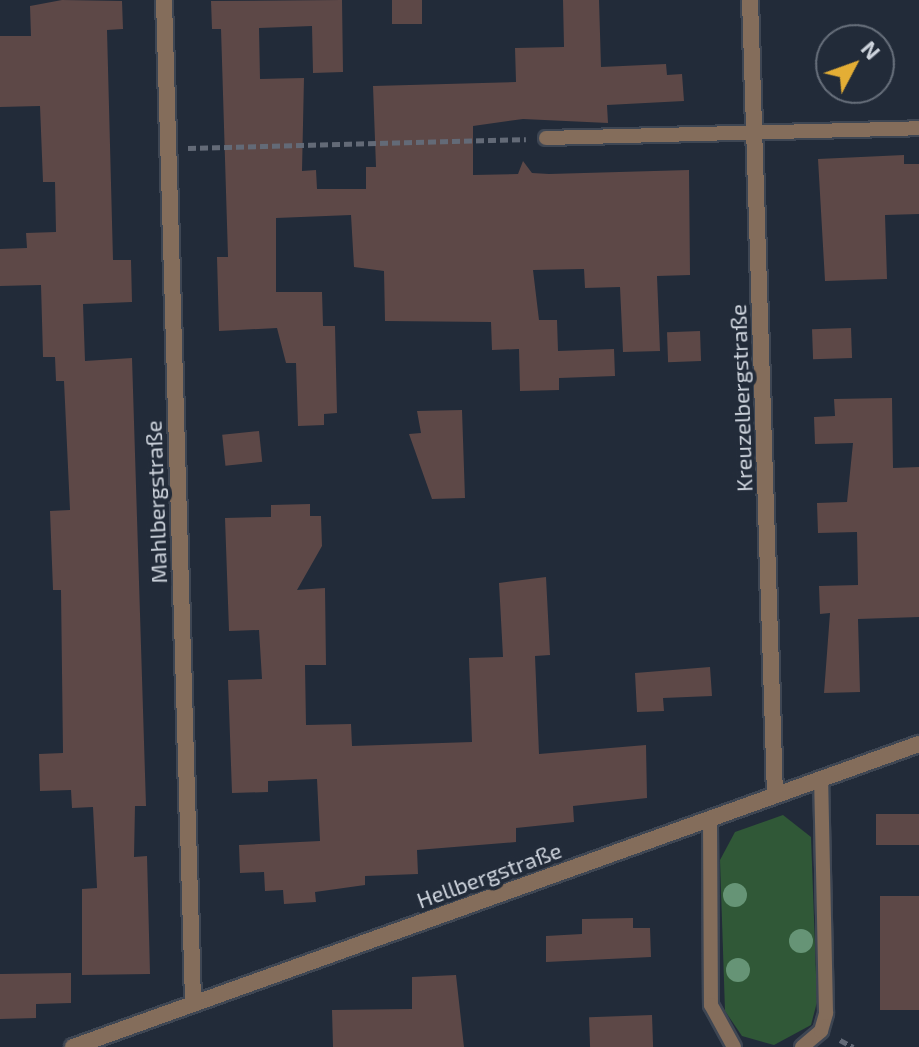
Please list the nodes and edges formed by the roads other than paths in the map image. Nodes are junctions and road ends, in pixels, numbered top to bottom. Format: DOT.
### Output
graph roads {
  1 [pos="164,0"];
  2 [pos="750,0"];
  3 [pos="919,128"];
  4 [pos="754,134"];
  5 [pos="546,138"];
  6 [pos="919,744"];
  7 [pos="821,780"];
  8 [pos="775,795"];
  9 [pos="710,821"];
  10 [pos="193,1003"];
  11 [pos="73,1047"];
  12 [pos="734,1047"];
  13 [pos="802,1047"];
  1 -- 10 [label="street, Mahlbergstraße"];
  2 -- 4 [label="street, Kreuzelbergstraße"];
  3 -- 4 [label="lane"];
  4 -- 5 [label="lane"];
  4 -- 8 [label="street, Kreuzelbergstraße"];
  6 -- 7 [label="street, Hellbergstraße"];
  7 -- 8 [label="street, Hellbergstraße"];
  7 -- 13 [label="lane"];
  8 -- 9 [label="street, Hellbergstraße"];
  9 -- 10 [label="street, Hellbergstraße"];
  9 -- 12 [label="lane"];
  10 -- 11 [label="street, Hellbergstraße"];
}
